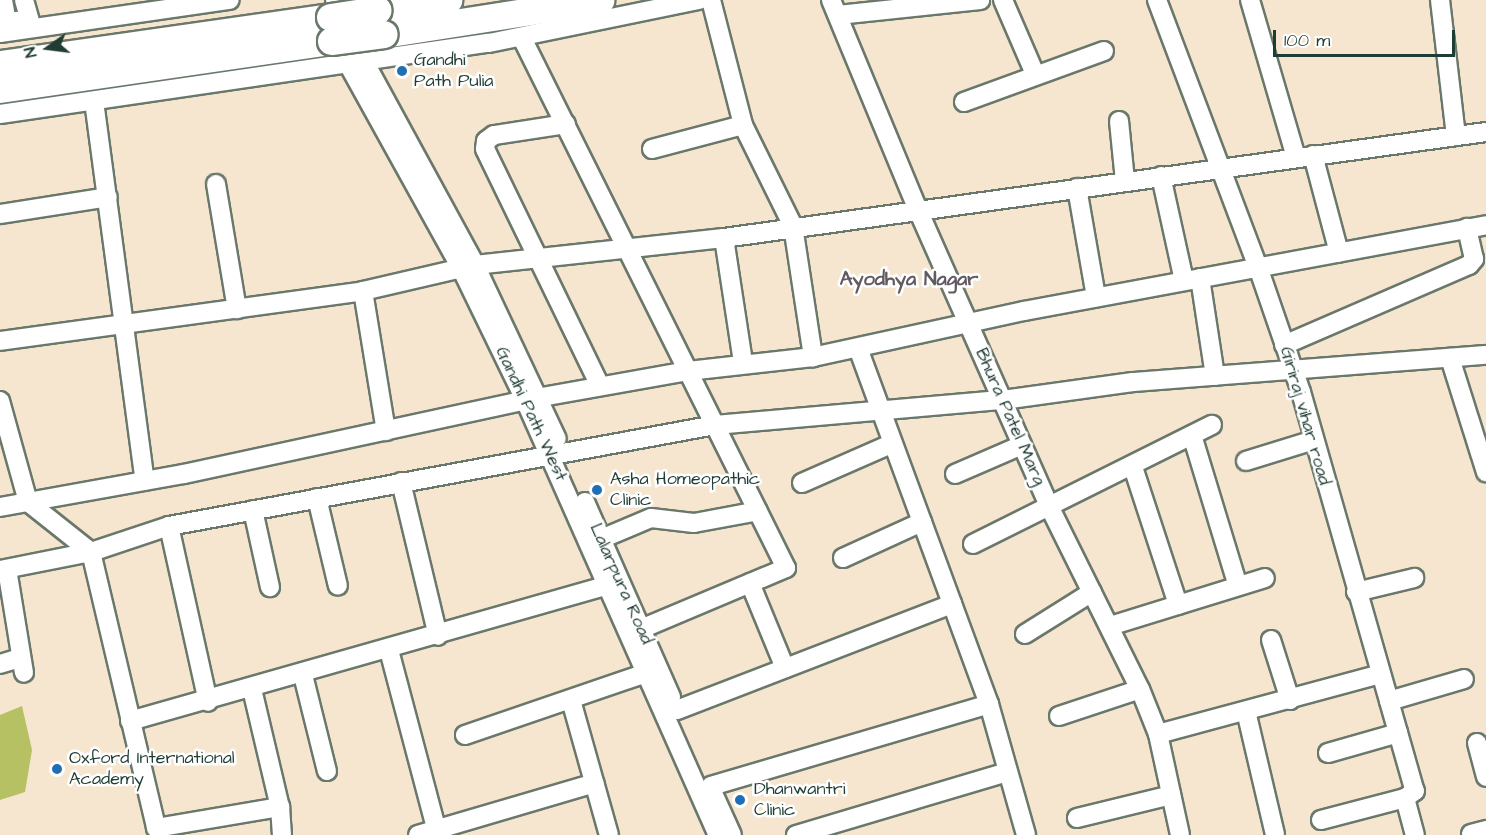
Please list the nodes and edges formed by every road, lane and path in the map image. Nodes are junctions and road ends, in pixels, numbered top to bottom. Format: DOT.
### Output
graph roads {
  1 [pos="3,0"];
  2 [pos="24,0"];
  3 [pos="230,0"];
  4 [pos="448,0"];
  5 [pos="600,0"];
  6 [pos="699,0"];
  7 [pos="711,0"];
  8 [pos="980,0"];
  9 [pos="1003,0"];
  10 [pos="1157,0"];
  11 [pos="1250,0"];
  12 [pos="1440,0"];
  13 [pos="835,8"];
  14 [pos="336,15"];
  15 [pos="380,22"];
  16 [pos="31,24"];
  17 [pos="0,33"];
  18 [pos="522,38"];
  19 [pos="1104,51"];
  20 [pos="356,62"];
  21 [pos="0,64"];
  22 [pos="1035,74"];
  23 [pos="0,89"];
  24 [pos="94,101"];
  25 [pos="964,102"];
  26 [pos="0,114"];
  27 [pos="1119,121"];
  28 [pos="566,124"];
  29 [pos="743,124"];
  30 [pos="1486,132"];
  31 [pos="1456,136"];
  32 [pos="652,149"];
  33 [pos="1305,156"];
  34 [pos="1219,168"];
  35 [pos="1161,176"];
  36 [pos="1125,181"];
  37 [pos="216,184"];
  38 [pos="1077,188"];
  39 [pos="108,197"];
  40 [pos="918,210"];
  41 [pos="0,214"];
  42 [pos="1486,225"];
  43 [pos="793,226"];
  44 [pos="1467,228"];
  45 [pos="724,238"];
  46 [pos="626,246"];
  47 [pos="1339,253"];
  48 [pos="537,257"];
  49 [pos="468,267"];
  50 [pos="1258,267"];
  51 [pos="1192,279"];
  52 [pos="363,291"];
  53 [pos="1096,297"];
  54 [pos="237,309"];
  55 [pos="968,322"];
  56 [pos="124,323"];
  57 [pos="0,341"];
  58 [pos="1284,345"];
  59 [pos="858,348"];
  60 [pos="1486,355"];
  61 [pos="813,357"];
  62 [pos="1450,358"];
  63 [pos="743,362"];
  64 [pos="1294,370"];
  65 [pos="688,371"];
  66 [pos="1215,376"];
  67 [pos="600,386"];
  68 [pos="532,398"];
  69 [pos="1002,400"];
  70 [pos="0,401"];
  71 [pos="880,409"];
  72 [pos="715,425"];
  73 [pos="1212,425"];
  74 [pos="386,431"];
  75 [pos="1192,435"];
  76 [pos="1314,440"];
  77 [pos="893,444"];
  78 [pos="1023,445"];
  79 [pos="1483,451"];
  80 [pos="558,456"];
  81 [pos="1246,461"];
  82 [pos="1133,467"];
  83 [pos="1486,472"];
  84 [pos="955,474"];
  85 [pos="145,481"];
  86 [pos="401,482"];
  87 [pos="802,483"];
  88 [pos="317,498"];
  89 [pos="28,502"];
  90 [pos="0,507"];
  91 [pos="1050,508"];
  92 [pos="254,510"];
  93 [pos="758,511"];
  94 [pos="922,522"];
  95 [pos="169,526"];
  96 [pos="601,539"];
  97 [pos="973,544"];
  98 [pos="91,552"];
  99 [pos="843,558"];
  100 [pos="4,569"];
  101 [pos="1265,578"];
  102 [pos="1414,578"];
  103 [pos="750,583"];
  104 [pos="614,584"];
  105 [pos="338,586"];
  106 [pos="1238,586"];
  107 [pos="270,587"];
  108 [pos="1092,592"];
  109 [pos="1356,592"];
  110 [pos="952,604"];
  111 [pos="1178,604"];
  112 [pos="1110,626"];
  113 [pos="641,629"];
  114 [pos="1025,634"];
  115 [pos="438,636"];
  116 [pos="1271,640"];
  117 [pos="389,650"];
  118 [pos="0,664"];
  119 [pos="785,668"];
  120 [pos="646,672"];
  121 [pos="1380,674"];
  122 [pos="303,675"];
  123 [pos="1464,679"];
  124 [pos="252,689"];
  125 [pos="1140,689"];
  126 [pos="572,700"];
  127 [pos="1290,700"];
  128 [pos="1389,701"];
  129 [pos="208,702"];
  130 [pos="989,704"];
  131 [pos="676,710"];
  132 [pos="1246,711"];
  133 [pos="1059,716"];
  134 [pos="130,721"];
  135 [pos="1398,733"];
  136 [pos="1158,734"];
  137 [pos="465,735"];
  138 [pos="1477,743"];
  139 [pos="1328,753"];
  140 [pos="327,771"];
  141 [pos="1008,772"];
  142 [pos="1486,777"];
  143 [pos="595,783"];
  144 [pos="711,786"];
  145 [pos="1171,795"];
  146 [pos="1405,798"];
  147 [pos="280,807"];
  148 [pos="1077,818"];
  149 [pos="1321,820"];
  150 [pos="448,829"];
  151 [pos="1486,830"];
  152 [pos="721,833"];
  153 [pos="1471,834"];
  154 [pos="282,835"];
  155 [pos="418,835"];
  156 [pos="609,835"];
  157 [pos="796,835"];
  158 [pos="1026,835"];
  159 [pos="1180,835"];
  160 [pos="1275,835"];
  161 [pos="1415,835"];
  1 -- 16 [label="street"];
  2 -- 16 [label="street"];
  3 -- 16 [label="street"];
  4 -- 15 [label="highway"];
  5 -- 15 [label="highway"];
  6 -- 18 [label="street"];
  7 -- 29 [label="street"];
  8 -- 13 [label="street"];
  9 -- 22 [label="street"];
  10 -- 34 [label="street, Giriraj vihar road"];
  11 -- 33 [label="street"];
  12 -- 31 [label="street"];
  13 -- 40 [label="street, Bhura Patel Marg"];
  14 -- 15 [label="highway, bridge"];
  14 -- 20 [label="street"];
  14 -- 21 [label="highway"];
  14 -- 23 [label="highway"];
  16 -- 17 [label="street"];
  18 -- 20 [label="street"];
  18 -- 28 [label="street"];
  19 -- 22 [label="street"];
  20 -- 24 [label="street"];
  20 -- 49 [label="street"];
  22 -- 25 [label="street"];
  24 -- 26 [label="street"];
  24 -- 39 [label="street"];
  27 -- 36 [label="street"];
  28 -- 46 [label="street"];
  28 -- 48 [label="street"];
  29 -- 32 [label="street"];
  29 -- 43 [label="street"];
  30 -- 31 [label="street"];
  31 -- 33 [label="street"];
  33 -- 34 [label="street"];
  33 -- 47 [label="street"];
  34 -- 35 [label="street"];
  34 -- 50 [label="street, Giriraj vihar road"];
  35 -- 36 [label="street"];
  35 -- 51 [label="street"];
  36 -- 38 [label="street"];
  37 -- 54 [label="street"];
  38 -- 40 [label="street"];
  38 -- 53 [label="street"];
  39 -- 41 [label="street"];
  39 -- 56 [label="street"];
  40 -- 43 [label="street"];
  40 -- 55 [label="street, Bhura Patel Marg"];
  42 -- 44 [label="street"];
  43 -- 45 [label="street"];
  43 -- 61 [label="street"];
  44 -- 47 [label="street"];
  44 -- 58 [label="street"];
  45 -- 46 [label="street"];
  45 -- 63 [label="street"];
  46 -- 48 [label="street"];
  46 -- 65 [label="street"];
  47 -- 50 [label="street"];
  48 -- 49 [label="street"];
  48 -- 67 [label="street"];
  49 -- 52 [label="street"];
  49 -- 68 [label="street, Gandhi Path West"];
  49 -- 68 [label="street"];
  50 -- 51 [label="street"];
  50 -- 58 [label="street, Giriraj vihar road"];
  51 -- 53 [label="street"];
  51 -- 66 [label="street"];
  52 -- 54 [label="street"];
  52 -- 74 [label="street"];
  53 -- 55 [label="street"];
  54 -- 56 [label="street"];
  55 -- 59 [label="street"];
  55 -- 69 [label="street, Bhura Patel Marg"];
  56 -- 57 [label="street"];
  56 -- 85 [label="street"];
  58 -- 64 [label="street, Giriraj vihar road"];
  59 -- 61 [label="street"];
  59 -- 71 [label="street"];
  60 -- 62 [label="street"];
  61 -- 63 [label="street"];
  62 -- 64 [label="street"];
  62 -- 79 [label="street"];
  63 -- 65 [label="street"];
  64 -- 66 [label="street"];
  64 -- 76 [label="street, Giriraj vihar road"];
  65 -- 67 [label="street"];
  65 -- 72 [label="street"];
  66 -- 69 [label="street"];
  67 -- 68 [label="street"];
  68 -- 74 [label="street"];
  68 -- 80 [label="street, Gandhi Path West"];
  69 -- 71 [label="street"];
  69 -- 78 [label="street, Bhura Patel Marg"];
  70 -- 89 [label="street"];
  71 -- 72 [label="street"];
  71 -- 77 [label="street"];
  72 -- 80 [label="street"];
  72 -- 93 [label="street"];
  73 -- 75 [label="street"];
  74 -- 85 [label="street"];
  75 -- 82 [label="street"];
  75 -- 106 [label="street"];
  76 -- 81 [label="street"];
  76 -- 109 [label="street, Giriraj vihar road"];
  77 -- 87 [label="street"];
  77 -- 94 [label="street"];
  78 -- 84 [label="street"];
  78 -- 91 [label="street, Bhura Patel Marg"];
  79 -- 83 [label="street"];
  80 -- 86 [label="street"];
  80 -- 96 [label="street, Lalarpura Road"];
  80 -- 104 [label="street, Gandhi Path West"];
  82 -- 91 [label="street"];
  82 -- 111 [label="street"];
  85 -- 89 [label="street"];
  86 -- 88 [label="street"];
  86 -- 115 [label="street"];
  88 -- 92 [label="street"];
  88 -- 105 [label="street"];
  89 -- 90 [label="street"];
  89 -- 98 [label="street"];
  91 -- 97 [label="street"];
  91 -- 108 [label="street, Bhura Patel Marg"];
  92 -- 95 [label="street"];
  92 -- 107 [label="street"];
  93 -- 96 [label="street"];
  93 -- 103 [label="street"];
  94 -- 99 [label="street"];
  94 -- 110 [label="street"];
  95 -- 98 [label="street"];
  95 -- 129 [label="street"];
  96 -- 104 [label="street, Lalarpura Road"];
  98 -- 100 [label="street"];
  98 -- 134 [label="street"];
  100 -- 118 [label="street"];
  101 -- 106 [label="street"];
  102 -- 109 [label="street"];
  103 -- 113 [label="street"];
  103 -- 119 [label="street"];
  104 -- 113 [label="street, Lalarpura Road"];
  104 -- 115 [label="street"];
  104 -- 120 [label="street, Gandhi Path West"];
  106 -- 111 [label="street"];
  108 -- 112 [label="street, Bhura Patel Marg"];
  108 -- 114 [label="street"];
  109 -- 121 [label="street, Giriraj vihar road"];
  110 -- 119 [label="street"];
  110 -- 130 [label="street"];
  111 -- 112 [label="street"];
  112 -- 125 [label="street, Bhura Patel Marg"];
  113 -- 131 [label="street, Lalarpura Road"];
  115 -- 117 [label="street"];
  116 -- 127 [label="street"];
  117 -- 122 [label="street"];
  117 -- 150 [label="street"];
  119 -- 131 [label="street"];
  120 -- 126 [label="street"];
  120 -- 152 [label="street, Gandhi Path West"];
  121 -- 127 [label="street"];
  121 -- 128 [label="street, Giriraj vihar road"];
  122 -- 124 [label="street"];
  122 -- 140 [label="street"];
  123 -- 128 [label="street"];
  124 -- 129 [label="street"];
  124 -- 147 [label="street"];
  125 -- 133 [label="street"];
  125 -- 136 [label="street, Bhura Patel Marg"];
  126 -- 137 [label="street"];
  126 -- 143 [label="street"];
  127 -- 132 [label="street"];
  128 -- 135 [label="street, Giriraj vihar road"];
  129 -- 134 [label="street"];
  130 -- 141 [label="street"];
  130 -- 144 [label="street"];
  131 -- 144 [label="street, Lalarpura Road"];
  132 -- 136 [label="street"];
  132 -- 160 [label="street"];
  134 -- 147 [label="street"];
  135 -- 139 [label="street"];
  135 -- 146 [label="street, Giriraj vihar road"];
  136 -- 145 [label="street, Bhura Patel Marg"];
  138 -- 142 [label="street"];
  141 -- 157 [label="street"];
  141 -- 158 [label="street"];
  143 -- 150 [label="street"];
  143 -- 156 [label="street"];
  144 -- 152 [label="street, Lalarpura Road"];
  145 -- 148 [label="street"];
  145 -- 159 [label="street, Bhura Patel Marg"];
  146 -- 149 [label="street"];
  146 -- 161 [label="street, Giriraj vihar road"];
  147 -- 154 [label="street"];
  150 -- 155 [label="street"];
  151 -- 153 [label="street"];
}
